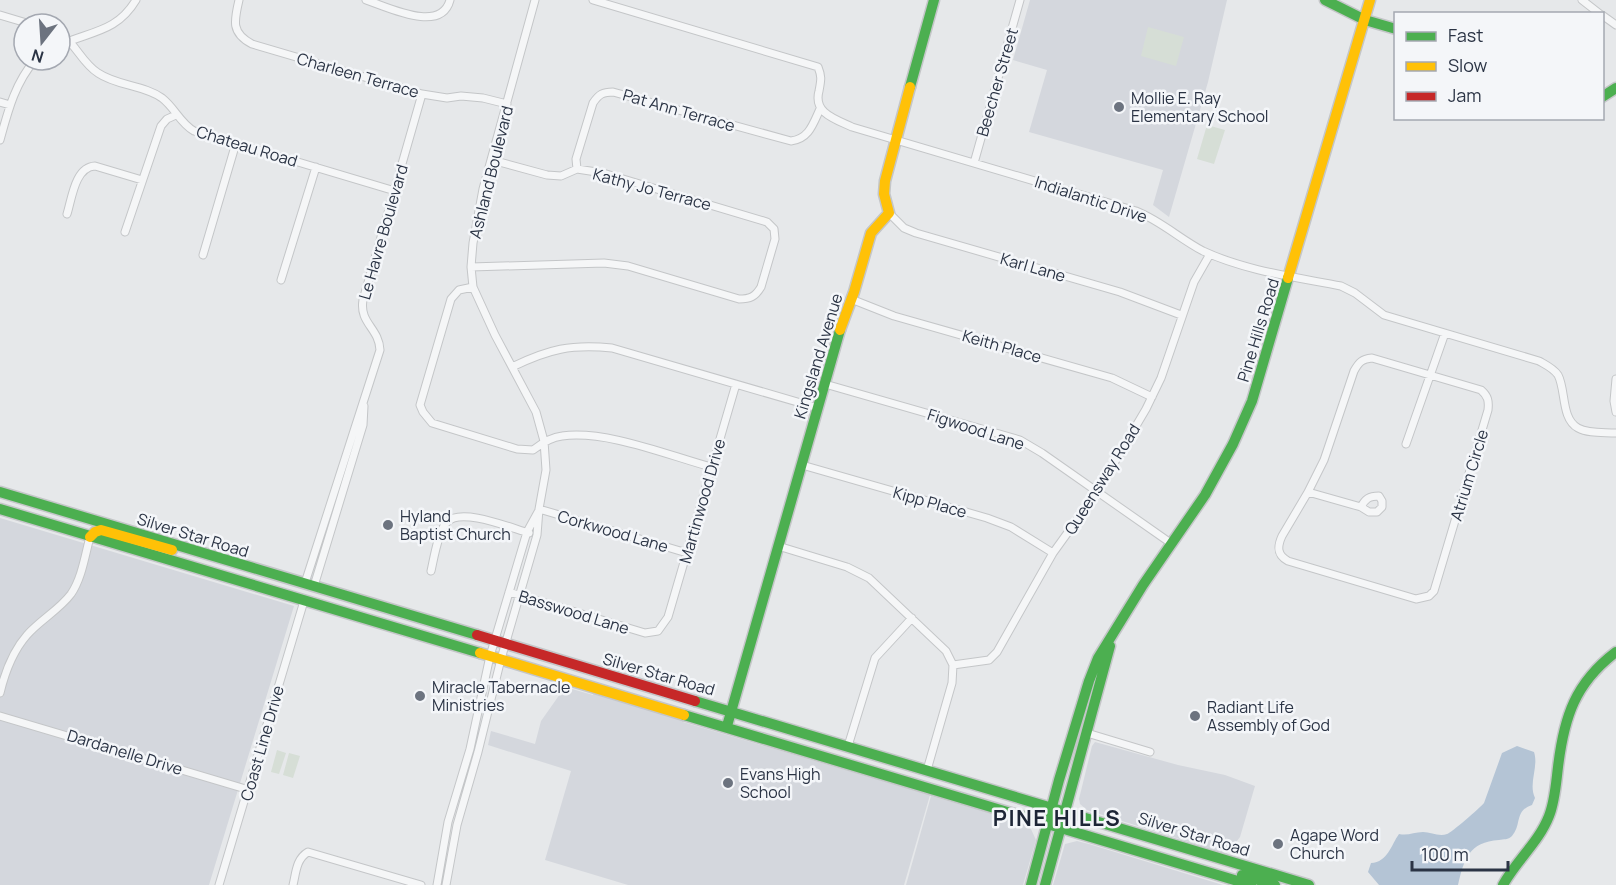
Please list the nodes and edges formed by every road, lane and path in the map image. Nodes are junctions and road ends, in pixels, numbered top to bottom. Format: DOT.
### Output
graph roads {
  1 [pos="136,0"];
  2 [pos="239,0"];
  3 [pos="366,0"];
  4 [pos="450,0"];
  5 [pos="535,0"];
  6 [pos="592,0"];
  7 [pos="934,0"];
  8 [pos="1020,0"];
  9 [pos="1325,0"];
  10 [pos="1582,0"];
  11 [pos="1371,1"];
  12 [pos="1598,12"];
  13 [pos="1365,20"];
  14 [pos="1394,29"];
  15 [pos="72,39"];
  16 [pos="72,43"];
  17 [pos="25,72"];
  18 [pos="422,94"];
  19 [pos="0,102"];
  20 [pos="507,104"];
  21 [pos="10,105"];
  22 [pos="820,109"];
  23 [pos="176,116"];
  24 [pos="0,140"];
  25 [pos="894,140"];
  26 [pos="236,143"];
  27 [pos="492,160"];
  28 [pos="974,163"];
  29 [pos="316,167"];
  30 [pos="576,169"];
  31 [pos="142,180"];
  32 [pos="395,191"];
  33 [pos="889,213"];
  34 [pos="67,214"];
  35 [pos="125,232"];
  36 [pos="1210,254"];
  37 [pos="203,255"];
  38 [pos="471,267"];
  39 [pos="1290,276"];
  40 [pos="281,280"];
  41 [pos="473,287"];
  42 [pos="851,299"];
  43 [pos="1181,315"];
  44 [pos="1444,333"];
  45 [pos="512,367"];
  46 [pos="1430,375"];
  47 [pos="1616,379"];
  48 [pos="736,384"];
  49 [pos="825,384"];
  50 [pos="1152,397"];
  51 [pos="818,408"];
  52 [pos="1616,412"];
  53 [pos="1616,433"];
  54 [pos="544,441"];
  55 [pos="1406,444"];
  56 [pos="802,465"];
  57 [pos="711,467"];
  58 [pos="0,492"];
  59 [pos="1097,492"];
  60 [pos="1308,492"];
  61 [pos="1361,507"];
  62 [pos="0,508"];
  63 [pos="539,509"];
  64 [pos="93,520"];
  65 [pos="527,532"];
  66 [pos="537,535"];
  67 [pos="90,537"];
  68 [pos="1172,544"];
  69 [pos="778,546"];
  70 [pos="687,553"];
  71 [pos="1053,553"];
  72 [pos="226,560"];
  73 [pos="430,571"];
  74 [pos="218,575"];
  75 [pos="309,585"];
  76 [pos="509,592"];
  77 [pos="520,595"];
  78 [pos="304,601"];
  79 [pos="668,617"];
  80 [pos="912,618"];
  81 [pos="429,621"];
  82 [pos="1113,637"];
  83 [pos="500,642"];
  84 [pos="1616,652"];
  85 [pos="495,657"];
  86 [pos="953,665"];
  87 [pos="0,693"];
  88 [pos="731,710"];
  89 [pos="0,716"];
  90 [pos="727,726"];
  91 [pos="1087,733"];
  92 [pos="848,746"];
  93 [pos="1150,752"];
  94 [pos="927,770"];
  95 [pos="899,778"];
  96 [pos="249,790"];
  97 [pos="1004,792"];
  98 [pos="1051,806"];
  99 [pos="1065,810"];
  100 [pos="1047,823"];
  101 [pos="1061,827"];
  102 [pos="1183,864"];
  103 [pos="1301,884"];
  104 [pos="219,885"];
  105 [pos="293,885"];
  106 [pos="422,885"];
  107 [pos="437,885"];
  108 [pos="446,885"];
  109 [pos="1031,885"];
  110 [pos="1045,885"];
  111 [pos="1251,885"];
  112 [pos="1275,885"];
  113 [pos="1503,885"];
  1 -- 15 [label="street"];
  2 -- 18 [label="street, Charleen Terrace"];
  3 -- 4 [label="street"];
  5 -- 20 [label="street, Ashland Boulevard"];
  6 -- 22 [label="street"];
  7 -- 25 [label="main road"];
  8 -- 28 [label="street, Beecher Street"];
  9 -- 13 [label="main road"];
  10 -- 12 [label="street"];
  11 -- 13 [label="main road, Pine Hills Road"];
  13 -- 14 [label="main road"];
  13 -- 39 [label="main road, Pine Hills Road"];
  16 -- 23 [label="street, Chateau Road"];
  17 -- 21 [label="street"];
  18 -- 20 [label="street, Charleen Terrace"];
  18 -- 32 [label="street, Le Havre Boulevard"];
  19 -- 21 [label="street"];
  20 -- 27 [label="street, Ashland Boulevard"];
  21 -- 24 [label="street"];
  22 -- 25 [label="street, Indialantic Drive"];
  22 -- 30 [label="street, Pat Ann Terrace"];
  23 -- 26 [label="street, Chateau Road"];
  23 -- 31 [label="street"];
  25 -- 28 [label="street, Indialantic Drive"];
  25 -- 33 [label="main road"];
  26 -- 29 [label="street, Chateau Road"];
  26 -- 37 [label="street"];
  27 -- 30 [label="street, Kathy Jo Terrace"];
  27 -- 38 [label="street, Ashland Boulevard"];
  28 -- 36 [label="street, Indialantic Drive"];
  29 -- 32 [label="street, Chateau Road"];
  29 -- 40 [label="street"];
  30 -- 38 [label="street, Kathy Jo Terrace"];
  31 -- 34 [label="street"];
  31 -- 35 [label="street"];
  32 -- 75 [label="street, Le Havre Boulevard"];
  33 -- 42 [label="main road, Kingsland Avenue"];
  33 -- 43 [label="street, Karl Lane"];
  36 -- 39 [label="street, Indialantic Drive"];
  36 -- 43 [label="street, Queensway Road"];
  38 -- 41 [label="street, Ashland Boulevard"];
  39 -- 44 [label="street, Indialantic Drive"];
  39 -- 68 [label="main road, Pine Hills Road"];
  41 -- 45 [label="street, Ashland Boulevard"];
  41 -- 54 [label="street"];
  42 -- 49 [label="main road, Kingsland Avenue"];
  42 -- 50 [label="street, Keith Place"];
  43 -- 50 [label="street, Queensway Road"];
  44 -- 46 [label="street"];
  44 -- 53 [label="street, Indialantic Drive"];
  45 -- 48 [label="street"];
  45 -- 54 [label="street, Ashland Boulevard"];
  46 -- 55 [label="street"];
  46 -- 60 [label="street, Atrium Circle"];
  46 -- 60 [label="street, Atrium Circle"];
  47 -- 52 [label="street"];
  48 -- 51 [label="street"];
  48 -- 57 [label="street, Martinwood Drive"];
  49 -- 51 [label="main road, Kingsland Avenue"];
  49 -- 59 [label="street, Figwood Lane"];
  50 -- 59 [label="street, Queensway Road"];
  51 -- 56 [label="main road, Kingsland Avenue"];
  54 -- 57 [label="street"];
  54 -- 63 [label="street, Ashland Boulevard"];
  56 -- 69 [label="main road, Kingsland Avenue"];
  56 -- 71 [label="street, Kipp Place"];
  57 -- 70 [label="street, Martinwood Drive"];
  58 -- 64 [label="main road, Silver Star Road"];
  59 -- 68 [label="street, Figwood Lane"];
  59 -- 71 [label="street, Queensway Road"];
  60 -- 61 [label="street"];
  62 -- 64 [label="main road"];
  62 -- 67 [label="main road, Silver Star Road"];
  63 -- 65 [label="street, Ashland Boulevard"];
  63 -- 66 [label="street, Ashland Boulevard"];
  63 -- 70 [label="street, Corkwood Lane"];
  64 -- 72 [label="main road, Silver Star Road"];
  65 -- 66 [label="street"];
  65 -- 73 [label="street"];
  65 -- 76 [label="street, Ashland Boulevard"];
  66 -- 77 [label="street, Ashland Boulevard"];
  67 -- 72 [label="main road"];
  67 -- 74 [label="main road, Silver Star Road"];
  67 -- 87 [label="street"];
  68 -- 82 [label="main road, Pine Hills Road"];
  69 -- 80 [label="street"];
  69 -- 88 [label="main road, Kingsland Avenue"];
  70 -- 79 [label="street, Martinwood Drive"];
  71 -- 86 [label="street, Queensway Road"];
  72 -- 75 [label="main road, Silver Star Road"];
  74 -- 75 [label="main road"];
  74 -- 78 [label="main road, Silver Star Road"];
  75 -- 81 [label="main road, Silver Star Road"];
  76 -- 77 [label="street, Basswood Lane"];
  76 -- 83 [label="street, Ashland Boulevard"];
  77 -- 79 [label="street, Basswood Lane"];
  77 -- 83 [label="street, Ashland Boulevard"];
  78 -- 81 [label="main road"];
  78 -- 85 [label="main road, Silver Star Road"];
  78 -- 96 [label="street, Coast Line Drive"];
  80 -- 86 [label="street"];
  80 -- 92 [label="street"];
  81 -- 83 [label="main road, Silver Star Road"];
  82 -- 91 [label="main road, Pine Hills Road"];
  82 -- 98 [label="main road, Pine Hills Road"];
  83 -- 85 [label="street, Ashland Boulevard"];
  83 -- 85 [label="street, Ashland Boulevard"];
  83 -- 88 [label="main road, Silver Star Road"];
  84 -- 113 [label="main road"];
  85 -- 90 [label="main road, Silver Star Road"];
  85 -- 107 [label="street"];
  85 -- 108 [label="street"];
  86 -- 94 [label="street"];
  88 -- 90 [label="main road, Kingsland Avenue"];
  88 -- 92 [label="main road, Silver Star Road"];
  89 -- 96 [label="street, Dardanelle Drive"];
  90 -- 95 [label="main road, Silver Star Road"];
  91 -- 93 [label="street"];
  91 -- 99 [label="main road, Pine Hills Road"];
  92 -- 94 [label="main road, Silver Star Road"];
  94 -- 97 [label="main road, Silver Star Road"];
  95 -- 97 [label="main road"];
  95 -- 100 [label="main road, Silver Star Road"];
  96 -- 104 [label="street, Coast Line Drive"];
  97 -- 98 [label="main road, Silver Star Road"];
  98 -- 99 [label="main road, Silver Star Road"];
  98 -- 100 [label="main road, Pine Hills Road"];
  99 -- 101 [label="main road, Pine Hills Road"];
  99 -- 103 [label="main road, Silver Star Road"];
  100 -- 101 [label="main road, Silver Star Road"];
  100 -- 109 [label="main road, Pine Hills Road"];
  101 -- 102 [label="main road, Silver Star Road"];
  101 -- 110 [label="main road, Pine Hills Road"];
  102 -- 111 [label="main road, Silver Star Road"];
  102 -- 112 [label="main road"];
  105 -- 106 [label="street"];
}
